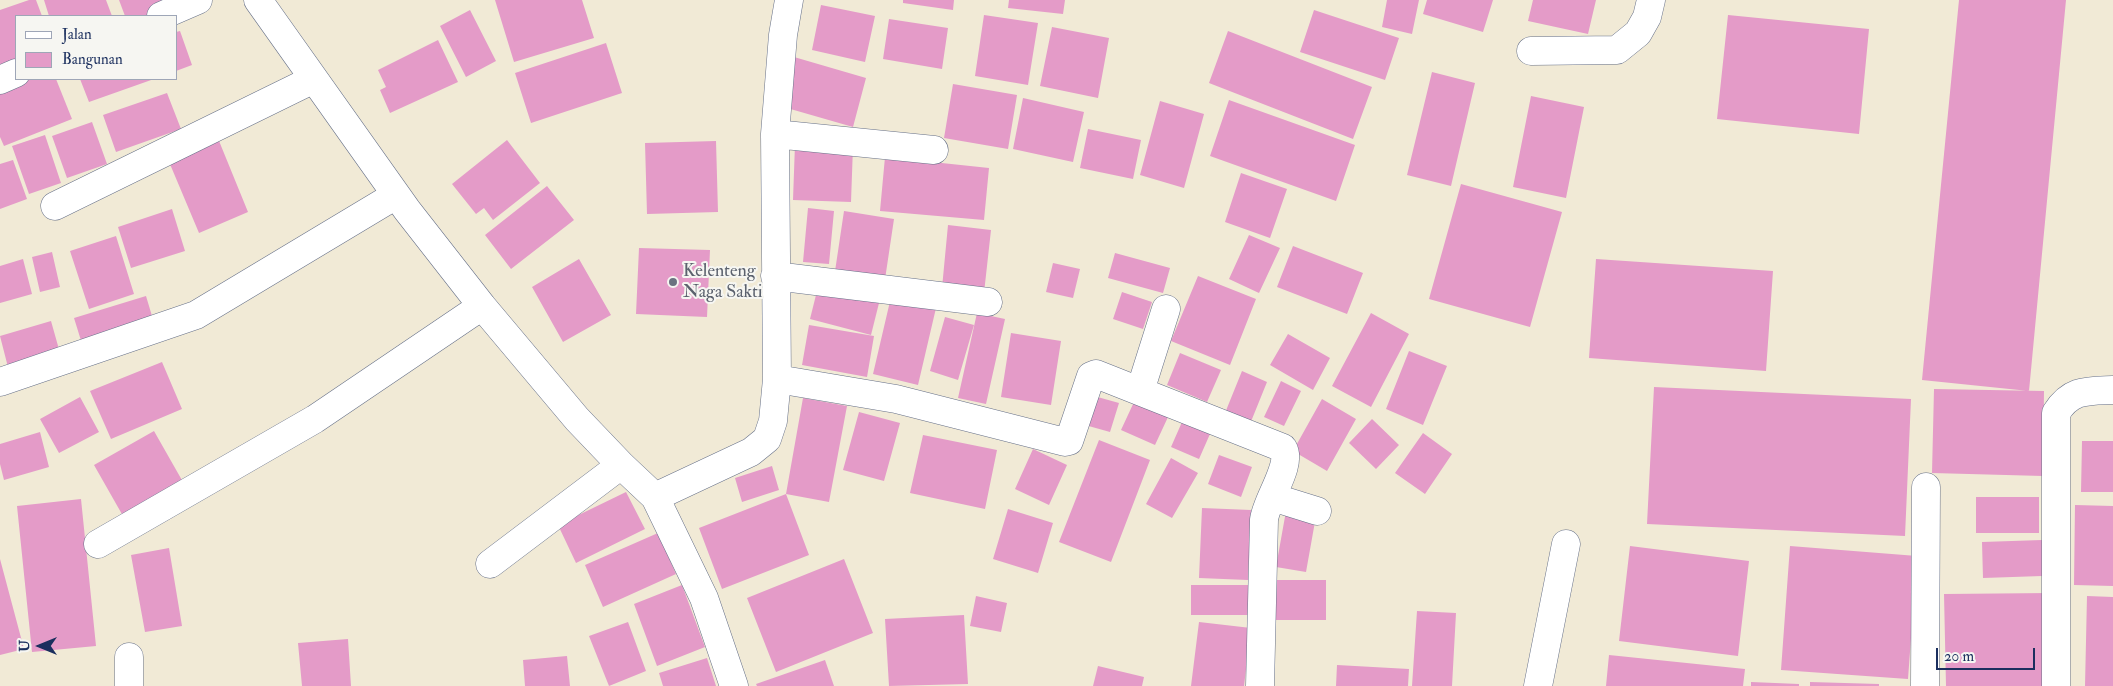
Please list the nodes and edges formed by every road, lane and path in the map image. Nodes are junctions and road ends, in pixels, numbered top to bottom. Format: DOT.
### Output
graph roads {
  1 [pos="198,0"];
  2 [pos="258,0"];
  3 [pos="788,0"];
  4 [pos="1650,0"];
  5 [pos="163,15"];
  6 [pos="1531,51"];
  7 [pos="15,73"];
  8 [pos="314,79"];
  9 [pos="0,80"];
  10 [pos="775,134"];
  11 [pos="934,150"];
  12 [pos="396,195"];
  13 [pos="56,206"];
  14 [pos="775,276"];
  15 [pos="988,302"];
  16 [pos="482,306"];
  17 [pos="1166,309"];
  18 [pos="777,378"];
  19 [pos="0,382"];
  20 [pos="2113,390"];
  21 [pos="1140,391"];
  22 [pos="621,465"];
  23 [pos="1926,487"];
  24 [pos="1272,496"];
  25 [pos="655,497"];
  26 [pos="1317,511"];
  27 [pos="98,544"];
  28 [pos="1566,544"];
  29 [pos="490,564"];
  30 [pos="129,657"];
  31 [pos="129,686"];
  32 [pos="734,686"];
  33 [pos="1260,686"];
  34 [pos="1538,686"];
  35 [pos="1925,686"];
  36 [pos="2056,686"];
  1 -- 5 [label="street"];
  2 -- 8 [label="street"];
  3 -- 10 [label="street"];
  4 -- 6 [label="street"];
  7 -- 9 [label="street"];
  8 -- 12 [label="street"];
  8 -- 13 [label="street"];
  10 -- 11 [label="street"];
  10 -- 14 [label="street"];
  12 -- 16 [label="street"];
  12 -- 19 [label="street"];
  14 -- 15 [label="street"];
  14 -- 18 [label="street"];
  16 -- 22 [label="street"];
  16 -- 27 [label="street"];
  17 -- 21 [label="street"];
  18 -- 21 [label="street"];
  18 -- 25 [label="street"];
  20 -- 36 [label="street"];
  21 -- 24 [label="street"];
  22 -- 25 [label="street"];
  22 -- 29 [label="street"];
  23 -- 35 [label="street"];
  24 -- 26 [label="street"];
  24 -- 33 [label="street"];
  25 -- 32 [label="street"];
  28 -- 34 [label="street"];
  30 -- 31 [label="street"];
}
